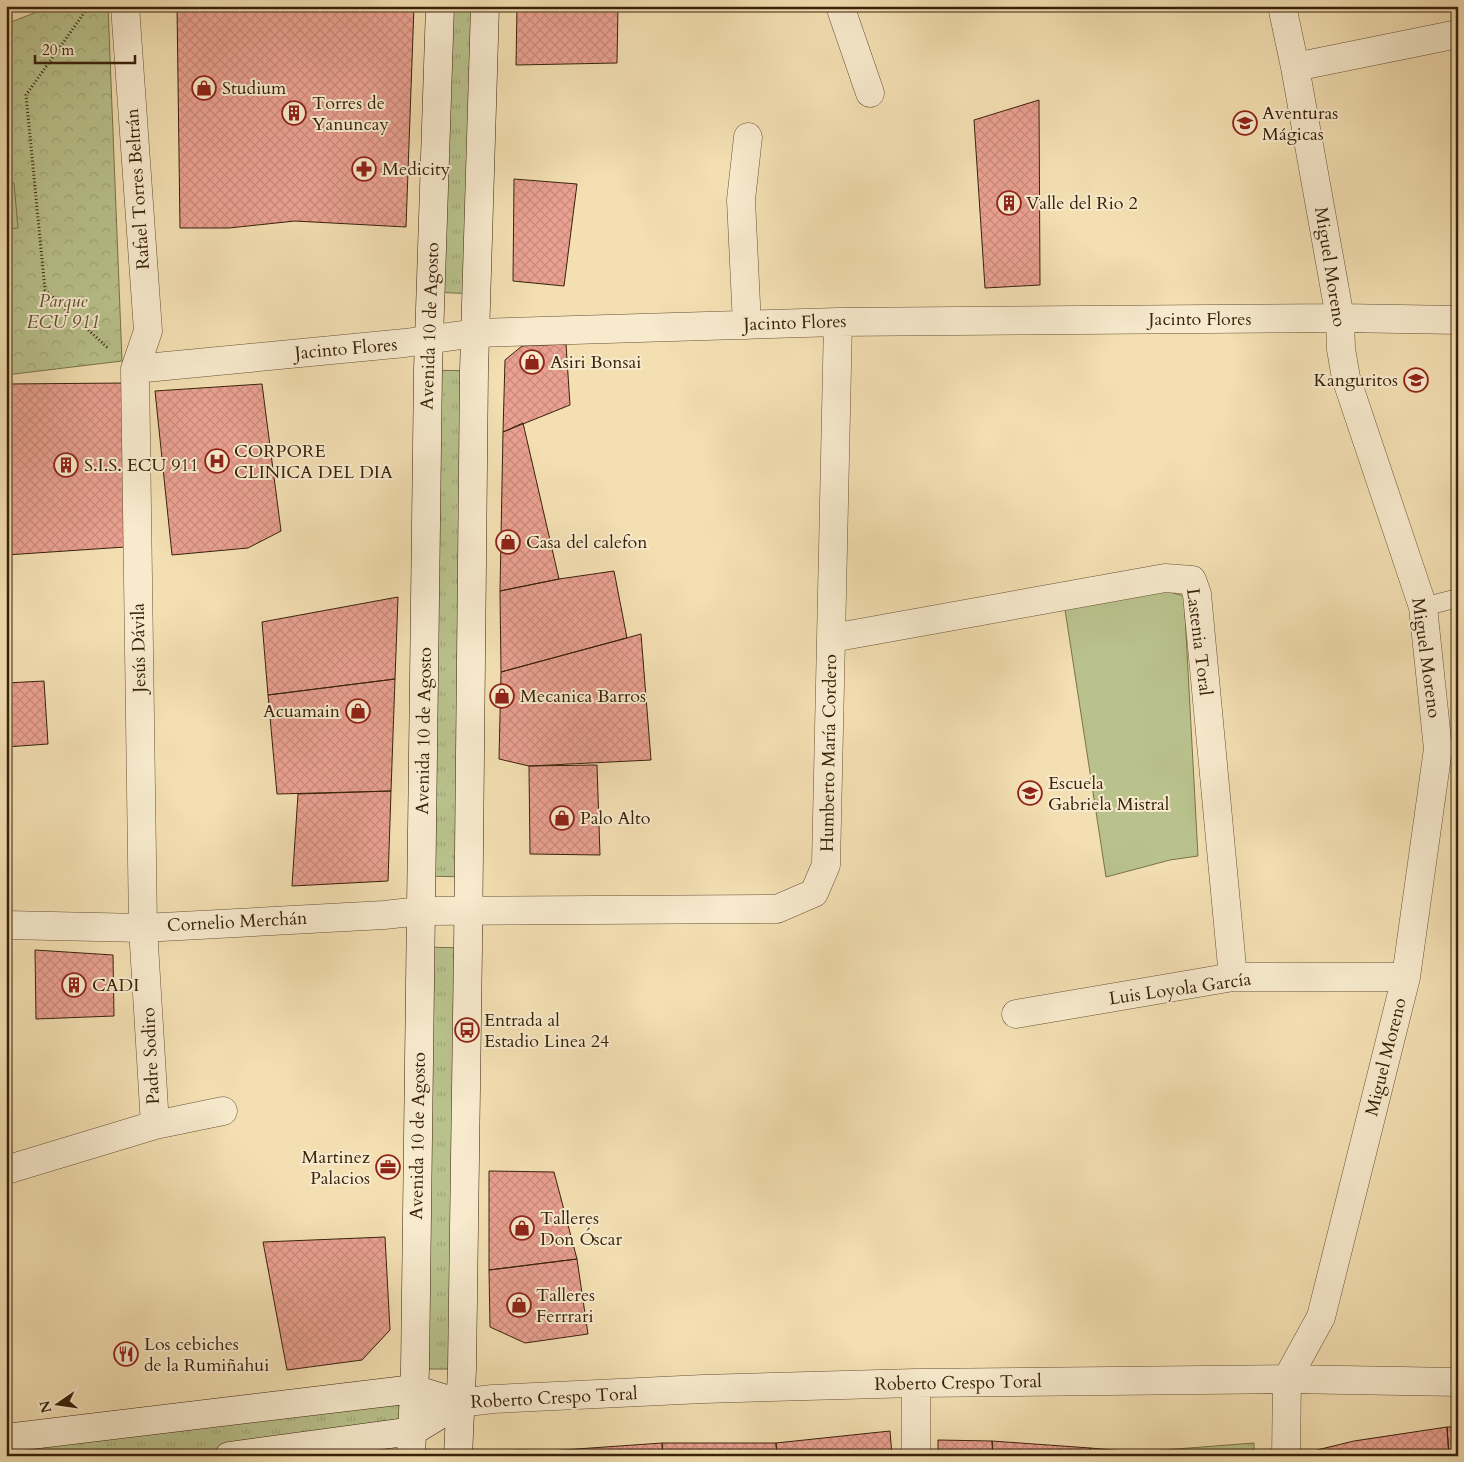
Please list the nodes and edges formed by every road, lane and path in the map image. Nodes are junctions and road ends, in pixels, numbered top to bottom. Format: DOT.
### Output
graph roads {
  1 [pos="89,6"];
  2 [pos="125,6"];
  3 [pos="440,6"];
  4 [pos="485,6"];
  5 [pos="840,6"];
  6 [pos="1282,6"];
  7 [pos="1458,34"];
  8 [pos="1295,67"];
  9 [pos="870,94"];
  10 [pos="748,137"];
  11 [pos="1340,318"];
  12 [pos="1458,320"];
  13 [pos="838,322"];
  14 [pos="747,324"];
  15 [pos="476,333"];
  16 [pos="429,341"];
  17 [pos="125,362"];
  18 [pos="1458,598"];
  19 [pos="1423,606"];
  20 [pos="832,638"];
  21 [pos="1448,748"];
  22 [pos="468,910"];
  23 [pos="421,911"];
  24 [pos="6,925"];
  25 [pos="143,928"];
  26 [pos="1406,977"];
  27 [pos="1233,978"];
  28 [pos="1016,1014"];
  29 [pos="223,1111"];
  30 [pos="155,1125"];
  31 [pos="6,1170"];
  32 [pos="1287,1379"];
  33 [pos="1458,1382"];
  34 [pos="916,1383"];
  35 [pos="414,1389"];
  36 [pos="459,1403"];
  37 [pos="6,1438"];
  38 [pos="412,1443"];
  39 [pos="229,1456"];
  40 [pos="458,1456"];
  41 [pos="916,1456"];
  42 [pos="1286,1456"];
  1 -- 17 [label="path"];
  2 -- 17 [label="street, Rafael Torres Beltrán"];
  3 -- 16 [label="street, Avenida 10 de Agosto"];
  4 -- 15 [label="street"];
  5 -- 9 [label="street"];
  6 -- 8 [label="street, Miguel Moreno"];
  7 -- 8 [label="street"];
  8 -- 11 [label="street, Miguel Moreno"];
  10 -- 14 [label="street"];
  11 -- 12 [label="street, Jacinto Flores"];
  11 -- 13 [label="street, Jacinto Flores"];
  11 -- 19 [label="street, Miguel Moreno"];
  13 -- 14 [label="street, Jacinto Flores"];
  13 -- 20 [label="street, Humberto María Cordero"];
  14 -- 15 [label="street, Jacinto Flores"];
  15 -- 16 [label="street, Jacinto Flores"];
  15 -- 22 [label="street"];
  16 -- 17 [label="street, Jacinto Flores"];
  16 -- 23 [label="street, Avenida 10 de Agosto"];
  17 -- 25 [label="street, Jesús Dávila"];
  18 -- 19 [label="lane"];
  19 -- 21 [label="street, Miguel Moreno"];
  20 -- 22 [label="street, Humberto María Cordero"];
  20 -- 27 [label="street, Lastenia Toral"];
  21 -- 26 [label="street, Miguel Moreno"];
  22 -- 23 [label="street, Cornelio Merchán"];
  22 -- 36 [label="street"];
  23 -- 25 [label="street, Cornelio Merchán"];
  23 -- 35 [label="street, Avenida 10 de Agosto"];
  24 -- 25 [label="street, Cornelio Merchán"];
  25 -- 30 [label="street, Padre Sodiro"];
  26 -- 27 [label="street, Luis Loyola García"];
  26 -- 32 [label="street, Miguel Moreno"];
  27 -- 28 [label="street, Luis Loyola García"];
  29 -- 30 [label="street, Padre Sodiro"];
  30 -- 31 [label="street, Padre Sodiro"];
  32 -- 33 [label="street, Roberto Crespo Toral"];
  32 -- 34 [label="street, Roberto Crespo Toral"];
  32 -- 42 [label="street, Miguel Moreno"];
  34 -- 36 [label="street, Roberto Crespo Toral"];
  34 -- 41 [label="street"];
  35 -- 36 [label="street, Roberto Crespo Toral"];
  35 -- 37 [label="street, Roberto Crespo Toral"];
  35 -- 38 [label="street, Avenida 10 de Agosto"];
  36 -- 38 [label="street, Roberto Crespo Toral"];
  36 -- 40 [label="street"];
  38 -- 39 [label="street, Roberto Crespo Toral"];
}
